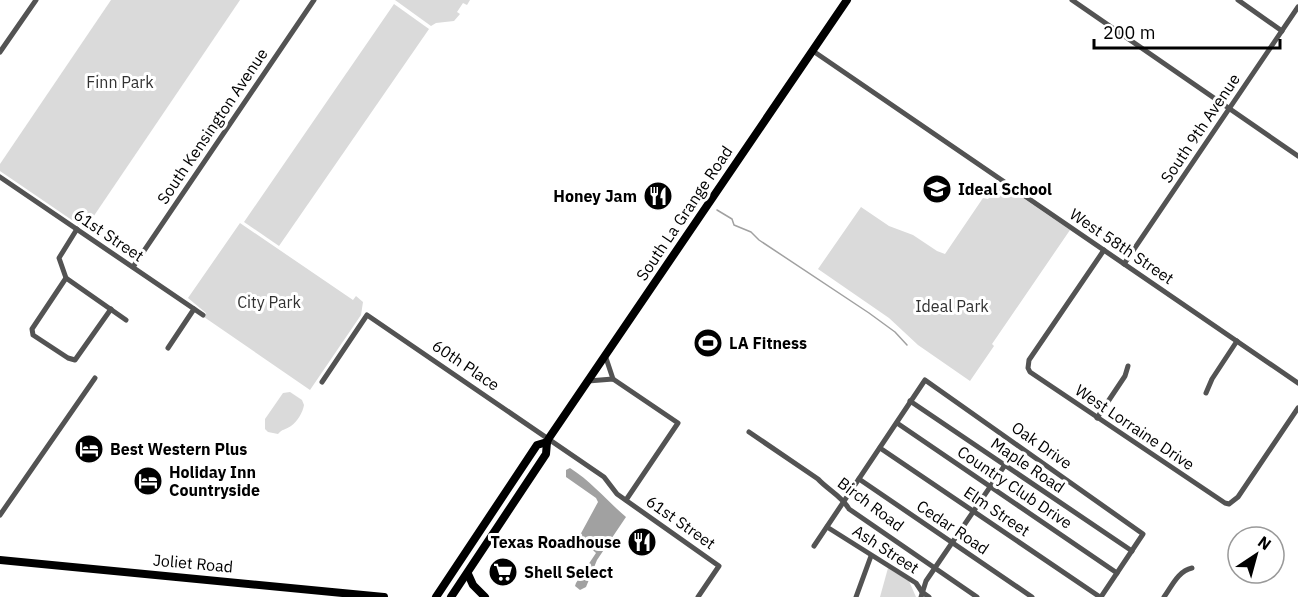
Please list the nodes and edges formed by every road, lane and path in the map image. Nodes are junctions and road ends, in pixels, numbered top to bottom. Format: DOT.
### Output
graph roads {
  1 [pos="36,0"];
  2 [pos="314,0"];
  3 [pos="847,0"];
  4 [pos="1072,0"];
  5 [pos="1239,0"];
  6 [pos="1298,7"];
  7 [pos="1282,31"];
  8 [pos="813,51"];
  9 [pos="0,52"];
  10 [pos="1230,108"];
  11 [pos="1298,156"];
  12 [pos="0,177"];
  13 [pos="77,229"];
  14 [pos="1104,250"];
  15 [pos="1124,264"];
  16 [pos="133,267"];
  17 [pos="66,278"];
  18 [pos="111,309"];
  19 [pos="194,309"];
  20 [pos="203,315"];
  21 [pos="126,320"];
  22 [pos="1237,341"];
  23 [pos="168,348"];
  24 [pos="605,356"];
  25 [pos="1128,366"];
  26 [pos="95,378"];
  27 [pos="613,379"];
  28 [pos="588,381"];
  29 [pos="322,382"];
  30 [pos="1298,383"];
  31 [pos="1206,393"];
  32 [pos="909,401"];
  33 [pos="1298,408"];
  34 [pos="1097,418"];
  35 [pos="897,423"];
  36 [pos="748,432"];
  37 [pos="548,440"];
  38 [pos="880,448"];
  39 [pos="1005,465"];
  40 [pos="859,479"];
  41 [pos="991,486"];
  42 [pos="626,500"];
  43 [pos="845,500"];
  44 [pos="974,512"];
  45 [pos="0,515"];
  46 [pos="826,527"];
  47 [pos="952,543"];
  48 [pos="814,546"];
  49 [pos="1131,551"];
  50 [pos="871,556"];
  51 [pos="0,560"];
  52 [pos="935,568"];
  53 [pos="1192,568"];
  54 [pos="1117,573"];
  55 [pos="468,574"];
  56 [pos="921,595"];
  57 [pos="384,597"];
  58 [pos="436,597"];
  59 [pos="452,597"];
  60 [pos="485,597"];
  61 [pos="698,597"];
  62 [pos="856,597"];
  63 [pos="929,597"];
  64 [pos="977,597"];
  65 [pos="1032,597"];
  66 [pos="1100,597"];
  67 [pos="1164,597"];
  1 -- 9 [label="street"];
  2 -- 16 [label="street, South Kensington Avenue"];
  3 -- 8 [label="main road, South La Grange Road"];
  4 -- 10 [label="street"];
  5 -- 7 [label="street"];
  6 -- 7 [label="street, South 9th Avenue"];
  7 -- 10 [label="street, South 9th Avenue"];
  8 -- 14 [label="street, West 58th Street"];
  8 -- 24 [label="main road, South La Grange Road"];
  10 -- 11 [label="street"];
  10 -- 15 [label="street, South 9th Avenue"];
  12 -- 13 [label="street, 61st Street"];
  13 -- 16 [label="street, 61st Street"];
  13 -- 17 [label="street"];
  14 -- 15 [label="street, West 58th Street"];
  14 -- 34 [label="street, West Lorraine Drive"];
  15 -- 22 [label="street, West 58th Street"];
  16 -- 19 [label="street, 61st Street"];
  17 -- 18 [label="street"];
  17 -- 18 [label="street"];
  18 -- 21 [label="street"];
  19 -- 20 [label="street, 61st Street"];
  19 -- 23 [label="street"];
  22 -- 30 [label="street, West 58th Street"];
  22 -- 31 [label="street"];
  24 -- 27 [label="street"];
  24 -- 28 [label="main road, South La Grange Road"];
  25 -- 34 [label="street"];
  26 -- 45 [label="street"];
  27 -- 28 [label="street"];
  27 -- 42 [label="street, 61st Street"];
  28 -- 37 [label="main road, South La Grange Road"];
  29 -- 37 [label="street, 60th Place"];
  32 -- 35 [label="street"];
  32 -- 39 [label="street, Maple Road"];
  32 -- 49 [label="street, Oak Drive"];
  33 -- 34 [label="street, West Lorraine Drive"];
  35 -- 38 [label="street"];
  35 -- 41 [label="street, Country Club Drive"];
  36 -- 43 [label="street, Birch Road"];
  37 -- 42 [label="street, 61st Street"];
  37 -- 55 [label="main road, South La Grange Road"];
  37 -- 58 [label="main road, South La Grange Road"];
  38 -- 40 [label="street"];
  38 -- 44 [label="street, Elm Street"];
  39 -- 41 [label="street"];
  39 -- 49 [label="street, Maple Road"];
  40 -- 43 [label="street"];
  40 -- 47 [label="street, Cedar Road"];
  41 -- 44 [label="street"];
  41 -- 54 [label="street, Country Club Drive"];
  42 -- 61 [label="street, 61st Street"];
  43 -- 46 [label="street"];
  43 -- 52 [label="street, Birch Road"];
  44 -- 47 [label="street"];
  44 -- 66 [label="street, Elm Street"];
  46 -- 48 [label="street"];
  46 -- 50 [label="street, Ash Street"];
  47 -- 52 [label="street"];
  47 -- 65 [label="street, Cedar Road"];
  49 -- 54 [label="street"];
  50 -- 56 [label="street, Ash Street"];
  50 -- 62 [label="street"];
  51 -- 57 [label="main road, Joliet Road"];
  52 -- 56 [label="street"];
  52 -- 64 [label="street, Birch Road"];
  53 -- 67 [label="street"];
  54 -- 66 [label="street"];
  55 -- 59 [label="main road, South La Grange Road"];
  55 -- 60 [label="main road"];
  56 -- 63 [label="street, Ash Street"];
}
